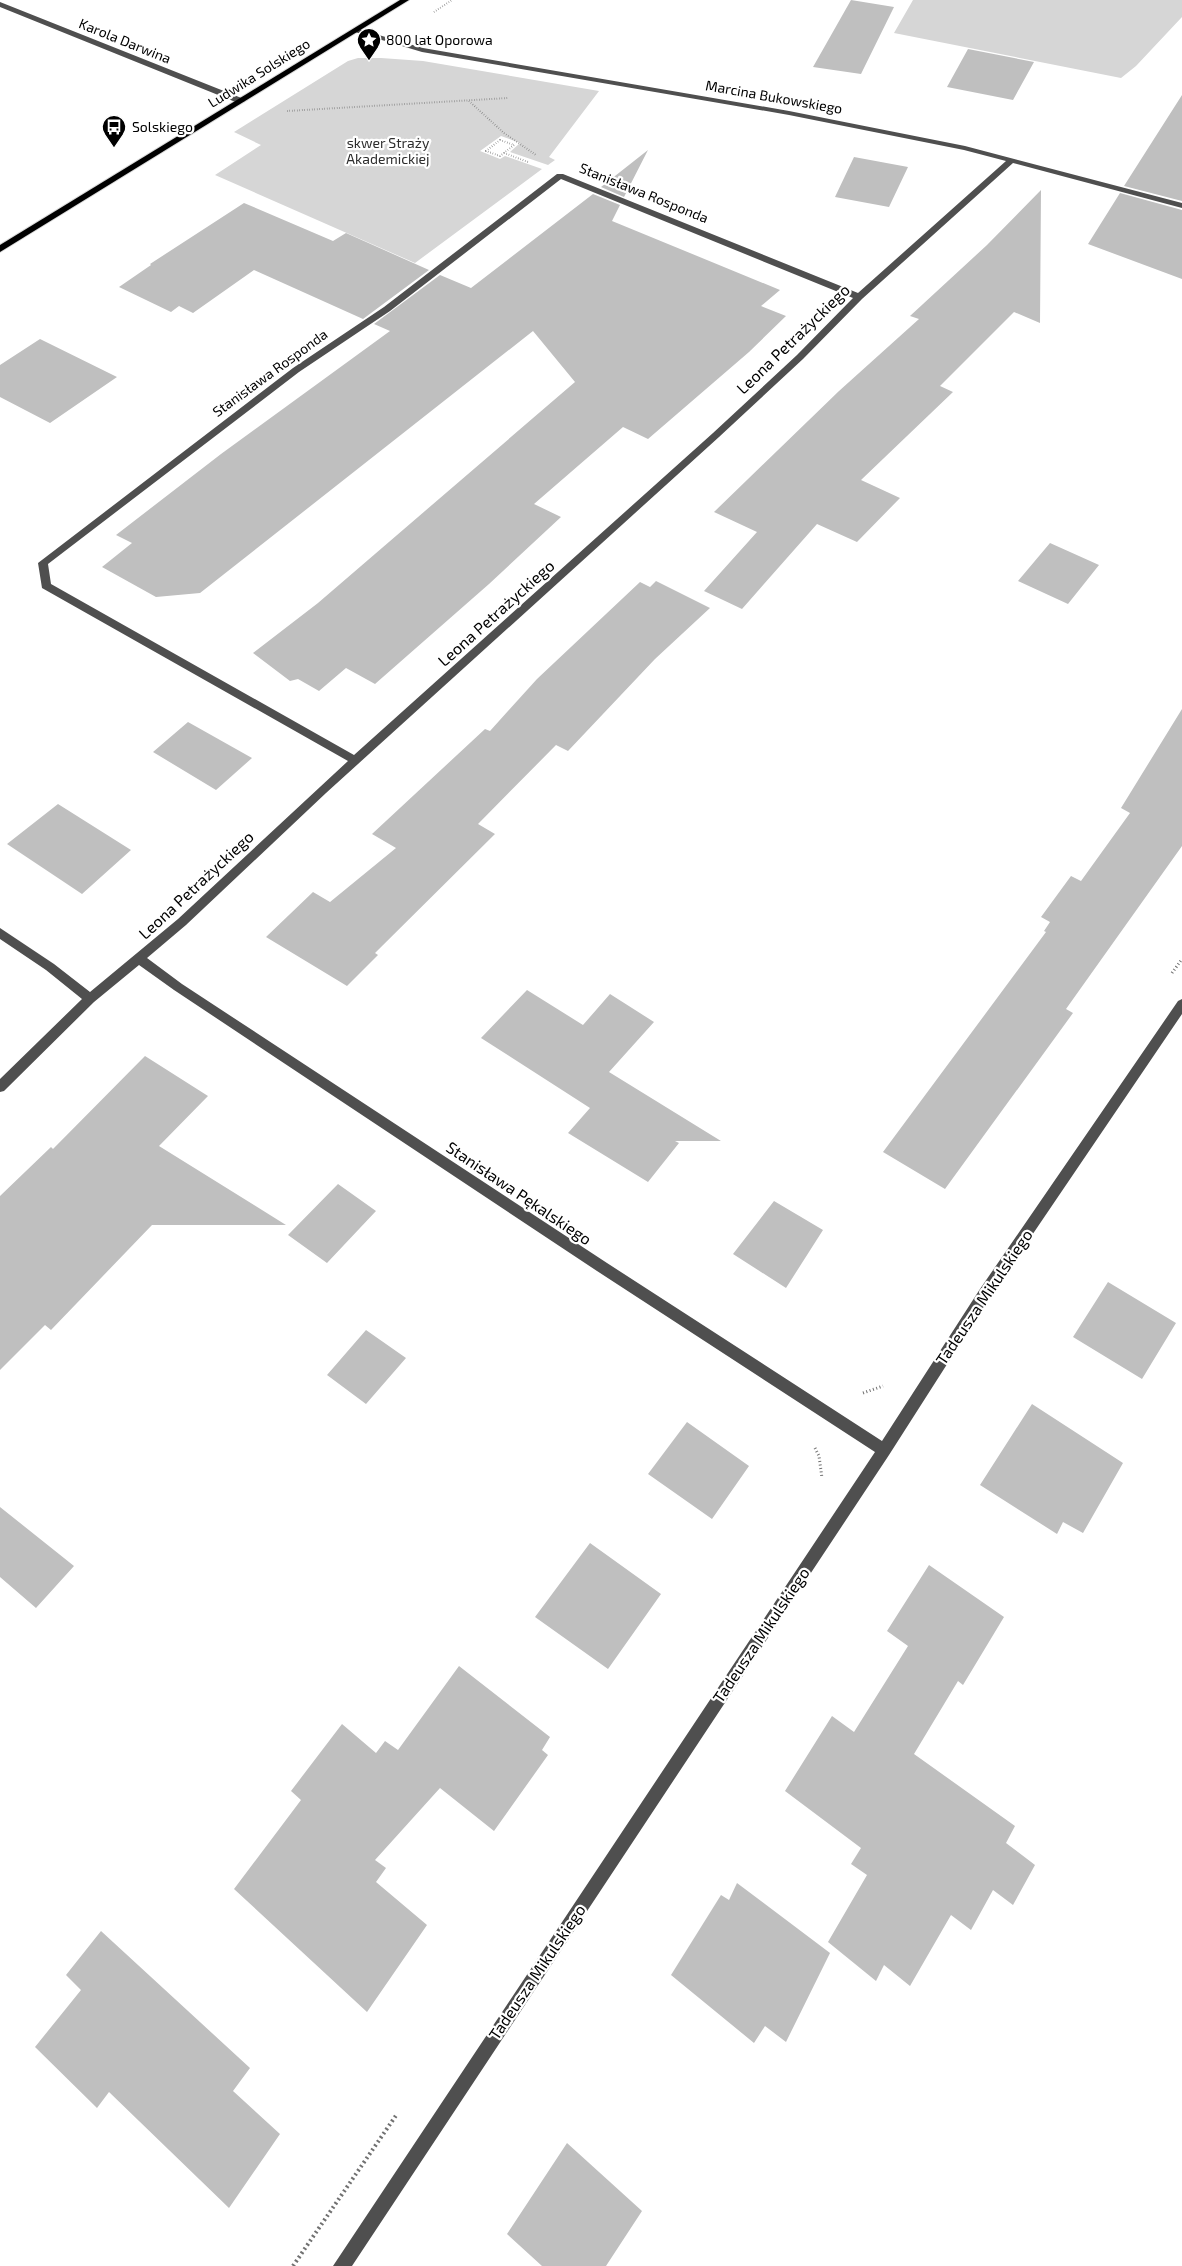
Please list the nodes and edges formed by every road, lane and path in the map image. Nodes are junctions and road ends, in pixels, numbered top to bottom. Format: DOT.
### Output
graph roads {
  1 [pos="405,0"];
  2 [pos="0,4"];
  3 [pos="358,30"];
  4 [pos="508,98"];
  5 [pos="241,101"];
  6 [pos="468,101"];
  7 [pos="284,111"];
  8 [pos="514,145"];
  9 [pos="1012,160"];
  10 [pos="560,176"];
  11 [pos="1182,206"];
  12 [pos="0,249"];
  13 [pos="859,297"];
  14 [pos="355,760"];
  15 [pos="0,933"];
  16 [pos="140,959"];
  17 [pos="90,999"];
  18 [pos="1182,1004"];
  19 [pos="0,1087"];
  20 [pos="892,1382"];
  21 [pos="857,1392"];
  22 [pos="811,1442"];
  23 [pos="884,1450"];
  24 [pos="822,1481"];
  25 [pos="342,2266"];
  1 -- 3 [label="main road, Ludwika Solskiego"];
  2 -- 5 [label="street, Karola Darwina"];
  3 -- 5 [label="main road, Ludwika Solskiego"];
  3 -- 9 [label="street, Marcina Bukowskiego"];
  4 -- 6 [label="path"];
  5 -- 12 [label="main road, Ludwika Solskiego"];
  6 -- 7 [label="path"];
  6 -- 10 [label="path"];
  8 -- 8 [label="path"];
  9 -- 11 [label="street, Marcina Bukowskiego"];
  9 -- 13 [label="street, Leona Petrażyckiego"];
  10 -- 13 [label="street, Stanisława Rosponda"];
  10 -- 14 [label="street, Stanisława Rosponda"];
  13 -- 14 [label="street, Leona Petrażyckiego"];
  14 -- 16 [label="street, Leona Petrażyckiego"];
  15 -- 17 [label="street"];
  16 -- 17 [label="street, Leona Petrażyckiego"];
  16 -- 23 [label="street, Stanisława Pękalskiego"];
  17 -- 19 [label="street, Leona Petrażyckiego"];
  18 -- 23 [label="street, Tadeusza Mikulskiego"];
  20 -- 21 [label="path"];
  22 -- 24 [label="path"];
  23 -- 25 [label="street, Tadeusza Mikulskiego"];
}
